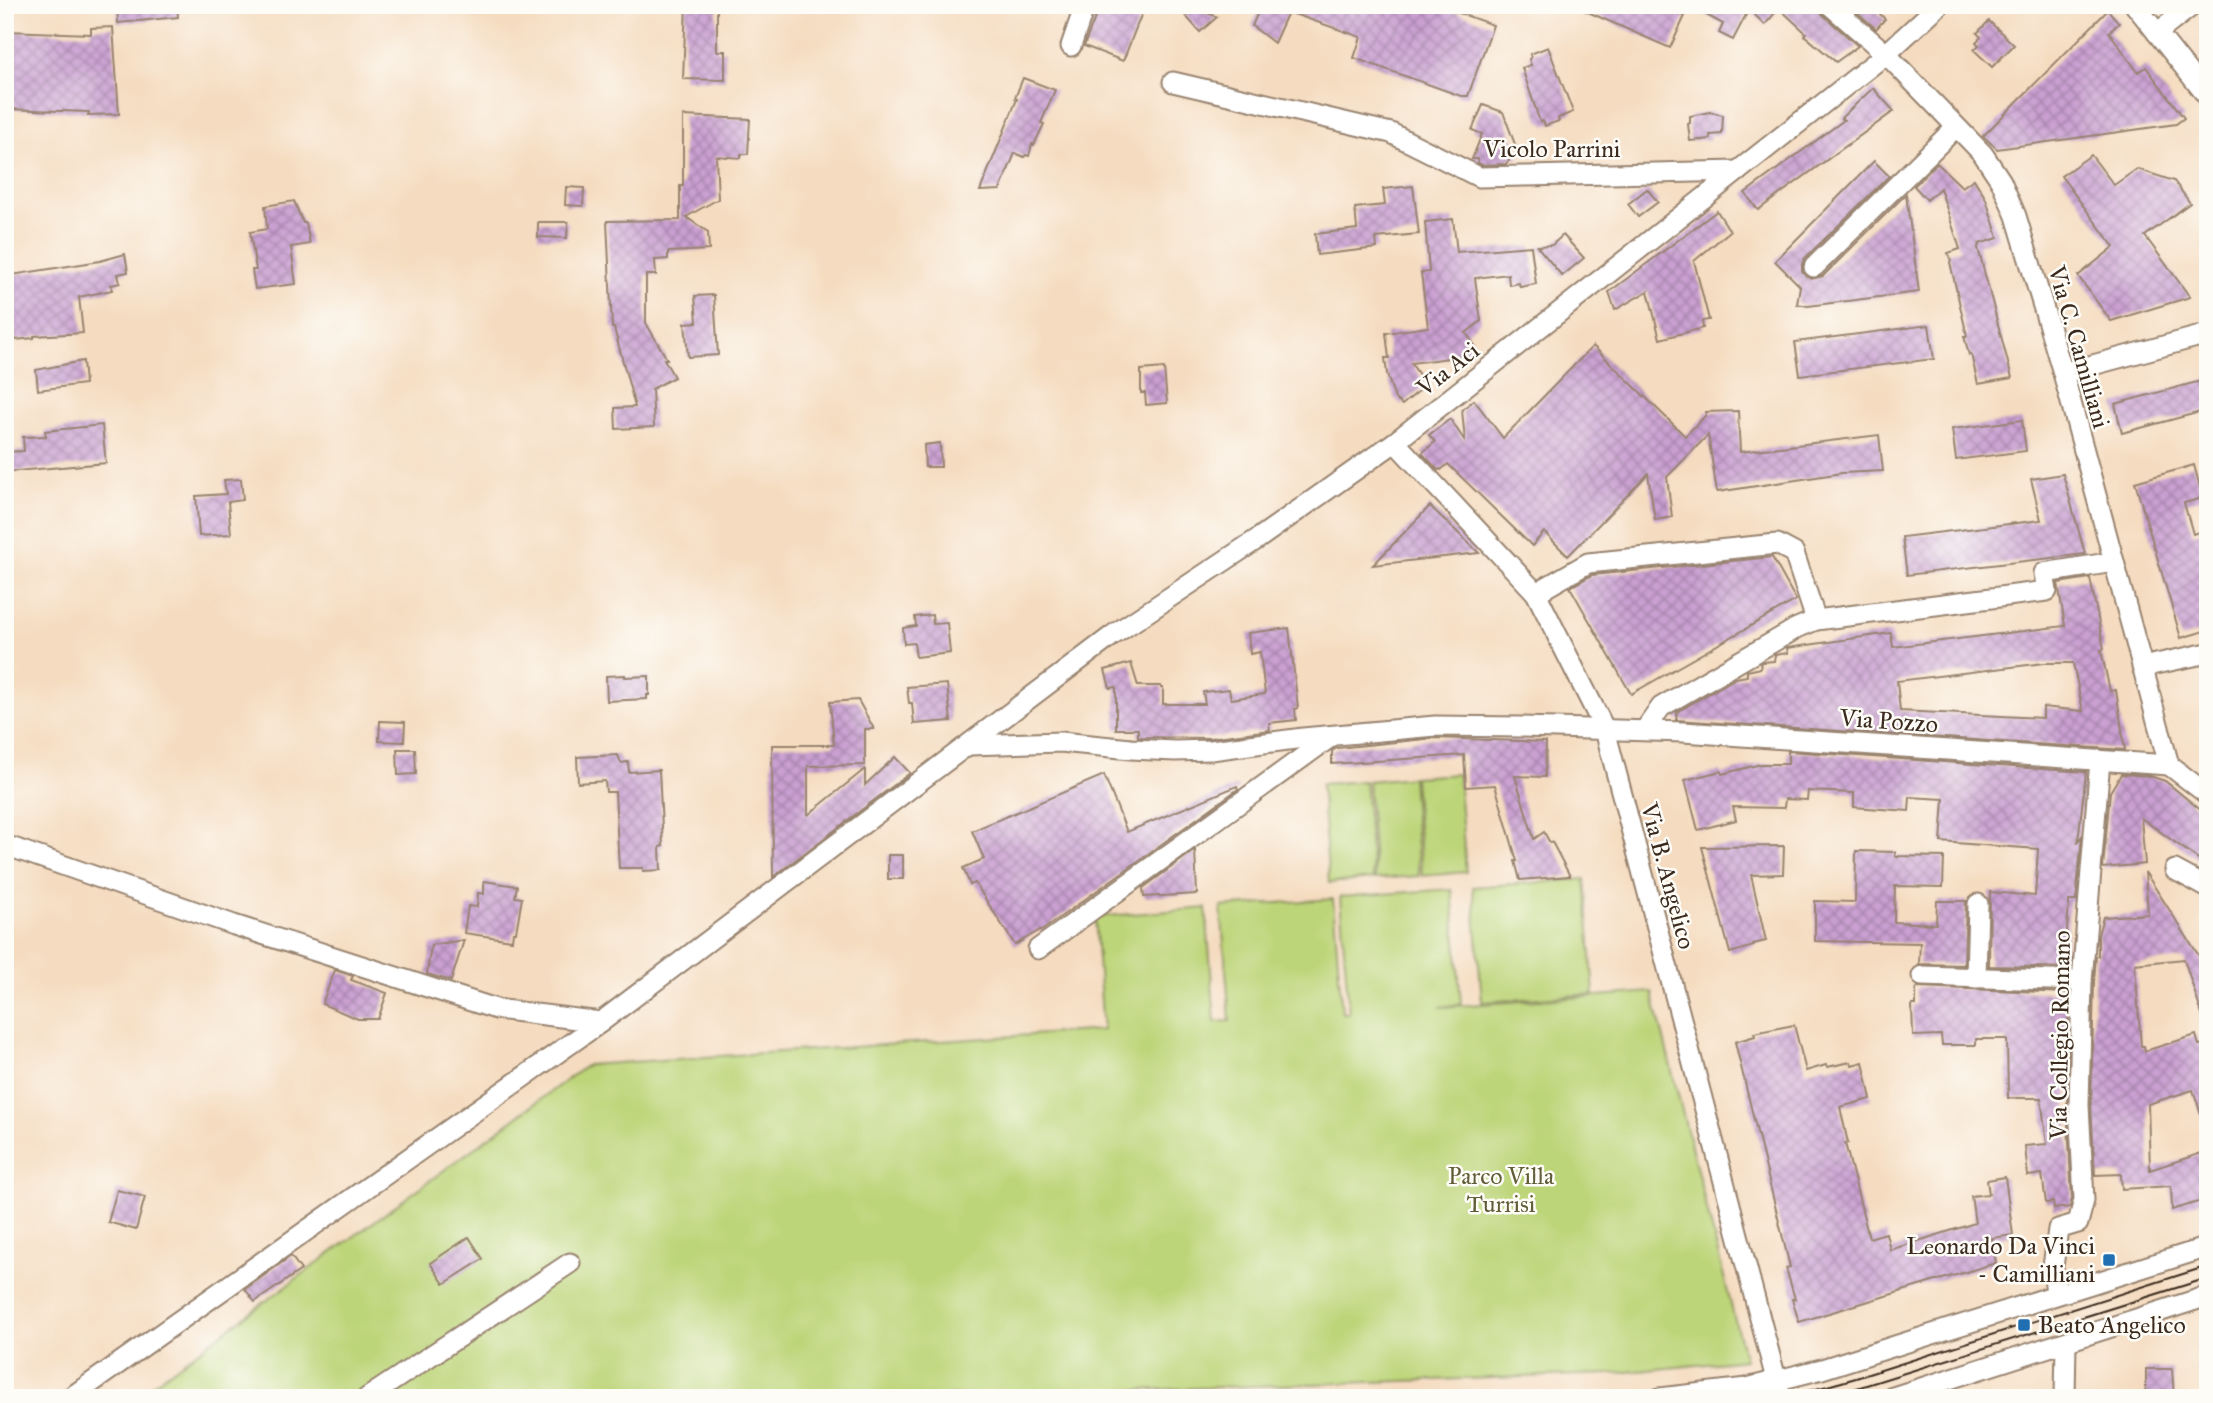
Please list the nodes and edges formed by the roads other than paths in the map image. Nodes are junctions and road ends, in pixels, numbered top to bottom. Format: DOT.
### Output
graph roads {
  1 [pos="1085,5"];
  2 [pos="1830,5"];
  3 [pos="1939,5"];
  4 [pos="2135,5"];
  5 [pos="2193,5"];
  6 [pos="2157,33"];
  7 [pos="1071,46"];
  8 [pos="1886,54"];
  9 [pos="1173,82"];
  10 [pos="2208,97"];
  11 [pos="1956,127"];
  12 [pos="1738,171"];
  13 [pos="1814,267"];
  14 [pos="2208,334"];
  15 [pos="2063,373"];
  16 [pos="1395,442"];
  17 [pos="2114,562"];
  18 [pos="1536,593"];
  19 [pos="1816,620"];
  20 [pos="2208,653"];
  21 [pos="2142,667"];
  22 [pos="1605,730"];
  23 [pos="1645,730"];
  24 [pos="1333,736"];
  25 [pos="969,745"];
  26 [pos="2100,760"];
  27 [pos="2169,765"];
  28 [pos="2208,795"];
  29 [pos="5,845"];
  30 [pos="2175,870"];
  31 [pos="2208,888"];
  32 [pos="1978,904"];
  33 [pos="1038,949"];
  34 [pos="1922,976"];
  35 [pos="1976,978"];
  36 [pos="2082,981"];
  37 [pos="601,1022"];
  38 [pos="2208,1247"];
  39 [pos="570,1263"];
  40 [pos="2056,1294"];
  41 [pos="2208,1296"];
  42 [pos="2066,1342"];
  43 [pos="1778,1390"];
  44 [pos="70,1398"];
  45 [pos="367,1398"];
  46 [pos="1660,1398"];
  47 [pos="1890,1398"];
  48 [pos="2065,1398"];
  1 -- 7 [label="street"];
  2 -- 8 [label="street, Via C. Camilliani"];
  3 -- 8 [label="street, Via Aci"];
  4 -- 6 [label="street"];
  5 -- 6 [label="street"];
  6 -- 10 [label="street"];
  8 -- 11 [label="street, Via C. Camilliani"];
  8 -- 12 [label="street, Via Aci"];
  9 -- 12 [label="street, Vicolo Parrini"];
  11 -- 13 [label="street"];
  11 -- 15 [label="street, Via C. Camilliani"];
  12 -- 16 [label="street, Via Aci"];
  14 -- 15 [label="street"];
  15 -- 17 [label="street, Via C. Camilliani"];
  16 -- 18 [label="street, Via B. Angelico"];
  16 -- 25 [label="street, Via Aci"];
  17 -- 19 [label="street"];
  17 -- 21 [label="street, Via C. Camilliani"];
  18 -- 19 [label="street"];
  18 -- 22 [label="street, Via B. Angelico"];
  19 -- 23 [label="street"];
  20 -- 21 [label="street"];
  21 -- 27 [label="street, Via C. Camilliani"];
  22 -- 23 [label="street, Via Pozzo"];
  22 -- 24 [label="street, Via Pozzo"];
  22 -- 43 [label="street, Via B. Angelico"];
  23 -- 26 [label="street, Via Pozzo"];
  24 -- 25 [label="street, Via Pozzo"];
  24 -- 33 [label="street"];
  25 -- 37 [label="street, Via Aci"];
  26 -- 27 [label="street, Via Pozzo"];
  26 -- 36 [label="street, Via Collegio Romano"];
  27 -- 28 [label="street"];
  29 -- 37 [label="street"];
  30 -- 31 [label="street"];
  32 -- 35 [label="street"];
  34 -- 35 [label="street"];
  35 -- 36 [label="street"];
  36 -- 40 [label="street, Via Collegio Romano"];
  37 -- 44 [label="street, Via Aci"];
  38 -- 40 [label="street"];
  39 -- 45 [label="street"];
  40 -- 43 [label="street"];
  41 -- 42 [label="street"];
  42 -- 47 [label="street"];
  42 -- 48 [label="street"];
  43 -- 46 [label="street"];
}
